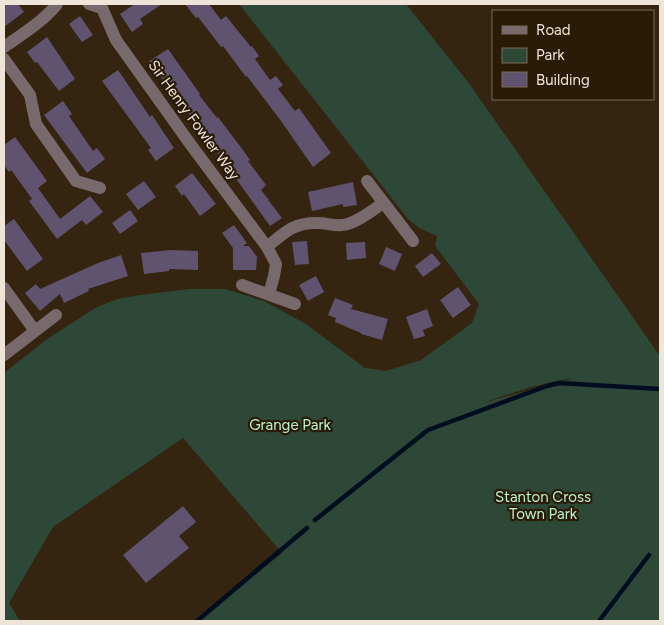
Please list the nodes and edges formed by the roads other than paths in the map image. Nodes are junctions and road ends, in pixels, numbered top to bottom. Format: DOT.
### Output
graph roads {
  1 [pos="57,4"];
  2 [pos="89,4"];
  3 [pos="104,6"];
  4 [pos="4,47"];
  5 [pos="4,59"];
  6 [pos="367,182"];
  7 [pos="100,188"];
  8 [pos="383,203"];
  9 [pos="413,241"];
  10 [pos="267,247"];
  11 [pos="242,285"];
  12 [pos="4,288"];
  13 [pos="269,294"];
  14 [pos="295,304"];
  15 [pos="56,315"];
  16 [pos="35,331"];
  17 [pos="4,355"];
  1 -- 4 [label="street"];
  2 -- 3 [label="street"];
  3 -- 10 [label="street, Sir Henry Fowler Way"];
  5 -- 7 [label="street"];
  6 -- 8 [label="street"];
  8 -- 9 [label="street"];
  8 -- 10 [label="street"];
  10 -- 13 [label="street, Sir Henry Fowler Way"];
  11 -- 13 [label="street"];
  12 -- 16 [label="street"];
  13 -- 14 [label="street"];
  15 -- 16 [label="street"];
  16 -- 17 [label="street"];
}
